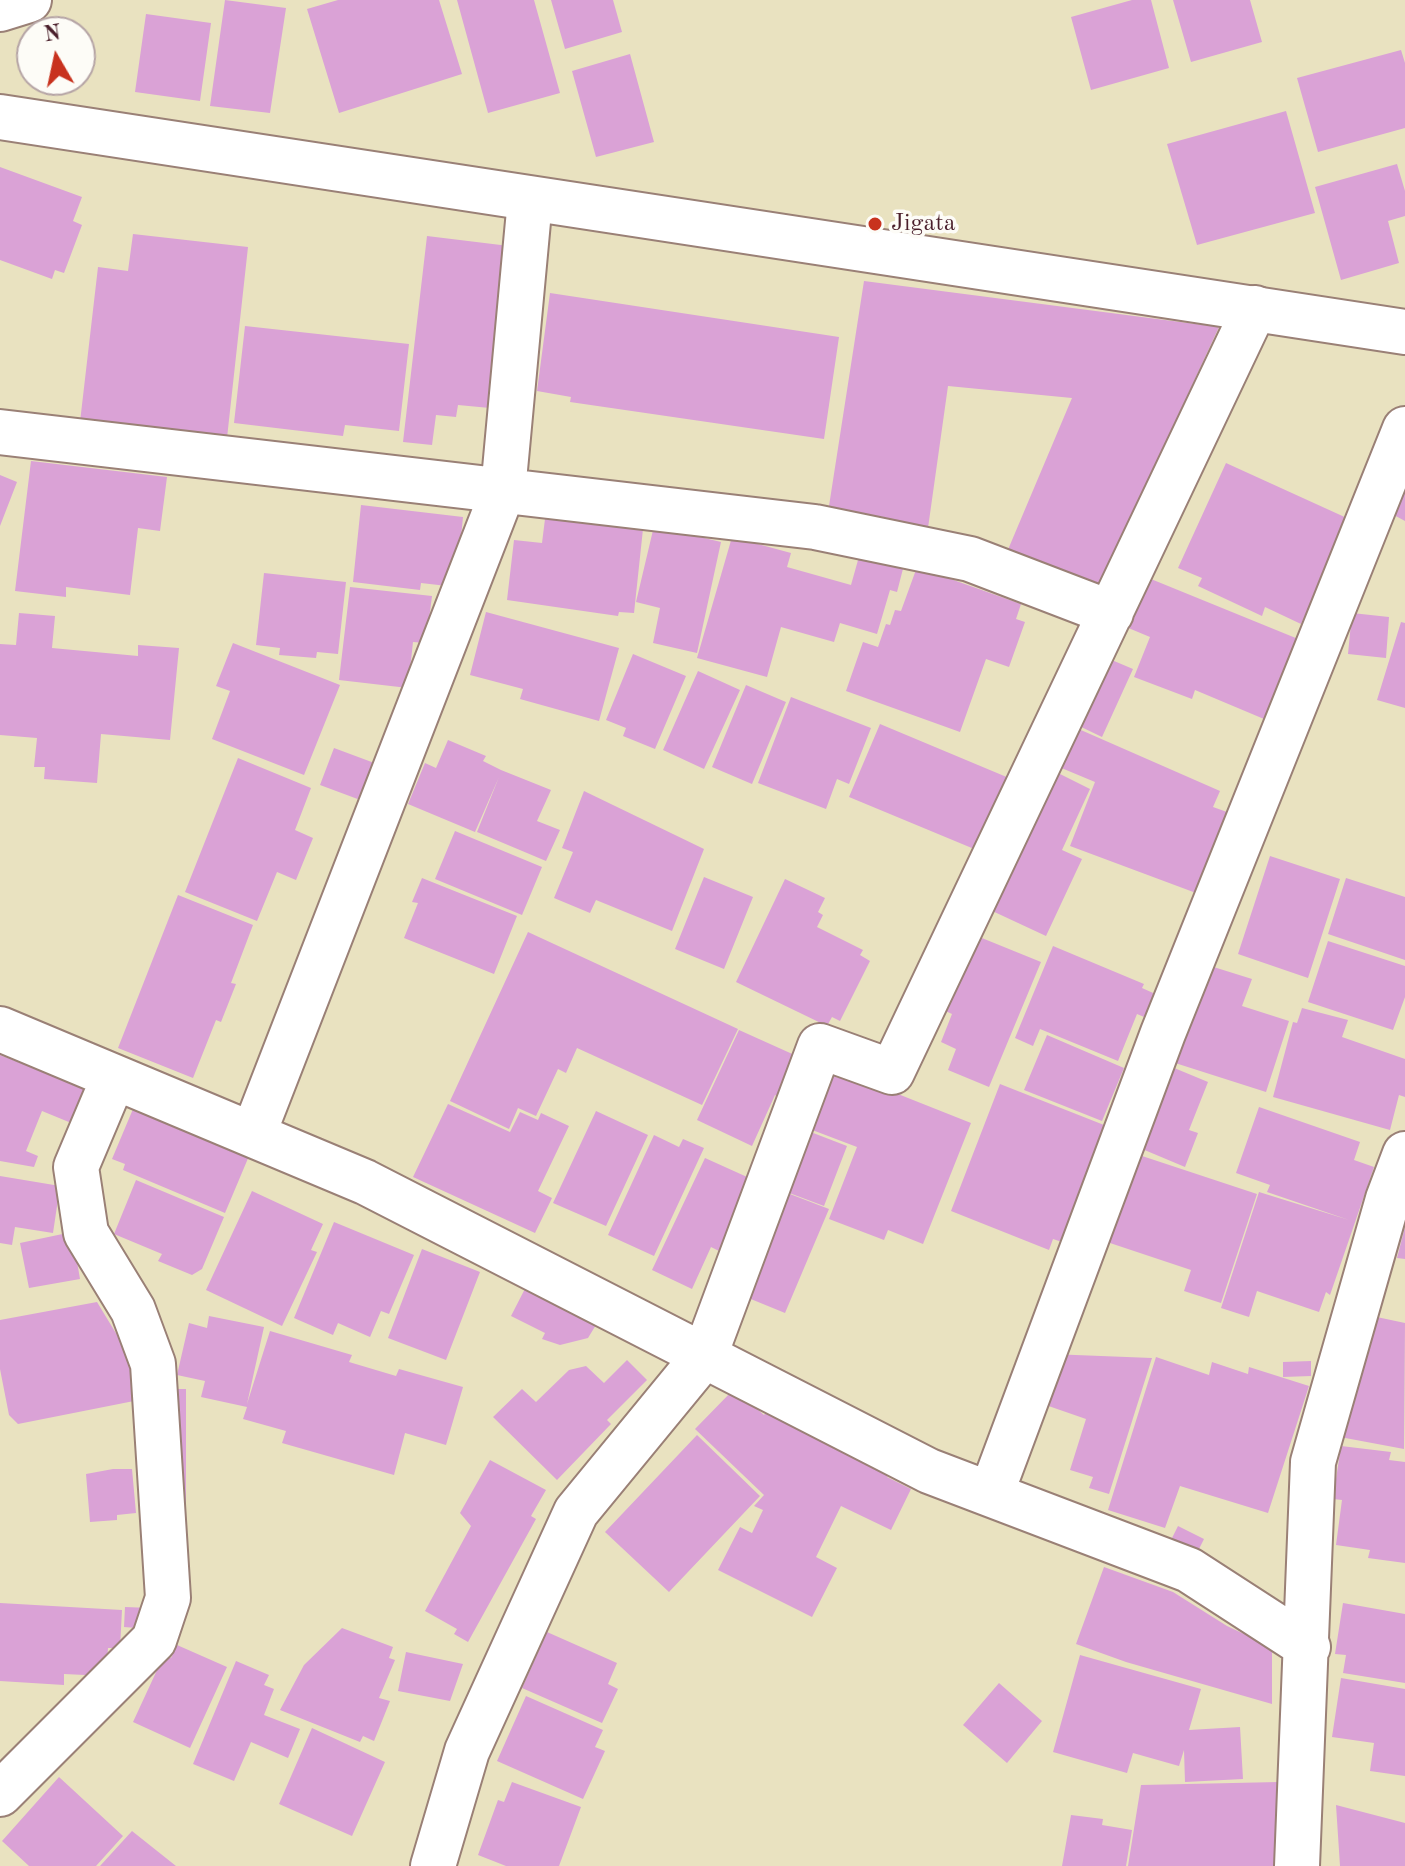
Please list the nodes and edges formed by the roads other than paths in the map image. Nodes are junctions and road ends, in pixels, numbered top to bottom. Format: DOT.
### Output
graph roads {
  1 [pos="29,0"];
  2 [pos="0,9"];
  3 [pos="0,117"];
  4 [pos="530,200"];
  5 [pos="1255,308"];
  6 [pos="1405,332"];
  7 [pos="1405,429"];
  8 [pos="0,432"];
  9 [pos="503,491"];
  10 [pos="1111,613"];
  11 [pos="0,1029"];
  12 [pos="114,1077"];
  13 [pos="253,1135"];
  14 [pos="1405,1154"];
  15 [pos="705,1355"];
  16 [pos="991,1494"];
  17 [pos="1308,1647"];
  18 [pos="0,1794"];
  19 [pos="433,1866"];
  20 [pos="1297,1866"];
  1 -- 2 [label="street"];
  3 -- 4 [label="street"];
  4 -- 5 [label="street"];
  4 -- 9 [label="street"];
  5 -- 6 [label="street"];
  5 -- 10 [label="street"];
  7 -- 16 [label="street"];
  8 -- 9 [label="street"];
  9 -- 10 [label="street"];
  9 -- 13 [label="street"];
  10 -- 15 [label="street"];
  11 -- 12 [label="street"];
  12 -- 13 [label="street"];
  12 -- 18 [label="street"];
  13 -- 15 [label="street"];
  14 -- 17 [label="street"];
  15 -- 16 [label="street"];
  15 -- 19 [label="street"];
  16 -- 17 [label="street"];
  17 -- 20 [label="street"];
}
